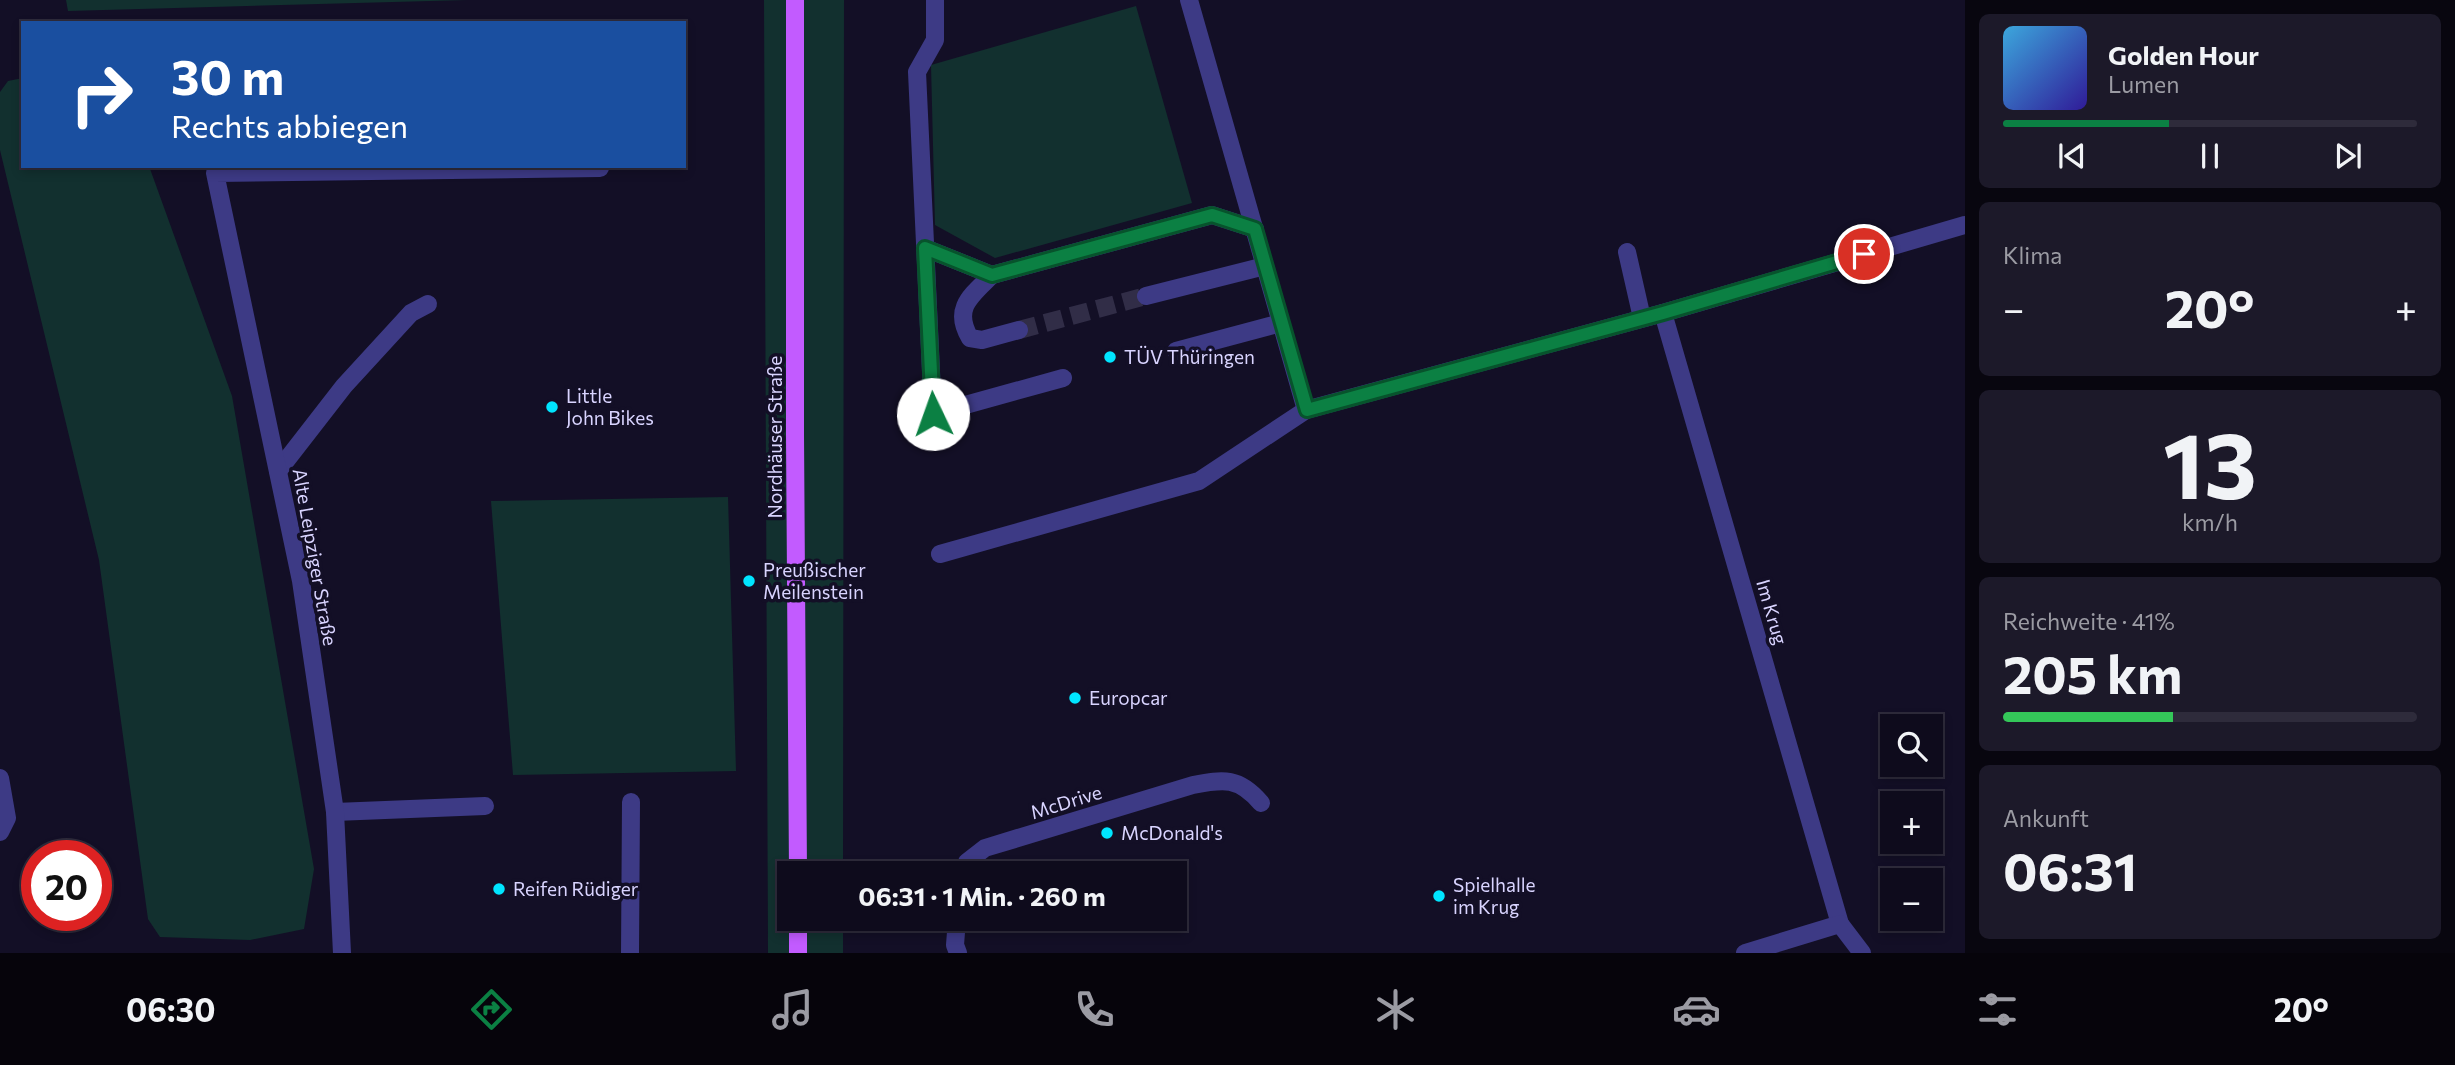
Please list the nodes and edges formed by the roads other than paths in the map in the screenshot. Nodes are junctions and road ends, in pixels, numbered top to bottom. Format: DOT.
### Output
graph roads {
  1 [pos="795,0"];
  2 [pos="935,0"];
  3 [pos="1189,0"];
  4 [pos="600,168"];
  5 [pos="1965,225"];
  6 [pos="1255,229"];
  7 [pos="925,248"];
  8 [pos="1627,252"];
  9 [pos="1265,265"];
  10 [pos="992,275"];
  11 [pos="1146,296"];
  12 [pos="428,303"];
  13 [pos="1663,313"];
  14 [pos="1642,318"];
  15 [pos="1282,323"];
  16 [pos="1019,330"];
  17 [pos="1176,351"];
  18 [pos="1063,378"];
  19 [pos="1307,410"];
  20 [pos="278,471"];
  21 [pos="940,554"];
  22 [pos="0,778"];
  23 [pos="631,802"];
  24 [pos="1261,803"];
  25 [pos="485,806"];
  26 [pos="335,812"];
  27 [pos="0,832"];
  28 [pos="798,861"];
  29 [pos="968,861"];
  30 [pos="1840,924"];
  31 [pos="798,931"];
  32 [pos="957,931"];
  33 [pos="342,953"];
  34 [pos="630,953"];
  35 [pos="798,953"];
  36 [pos="958,953"];
  37 [pos="1745,953"];
  38 [pos="1862,953"];
  1 -- 28 [label="main road, Nordhäuser Straße"];
  2 -- 7 [label="street"];
  3 -- 6 [label="street"];
  4 -- 20 [label="street, Alte Leipziger Straße"];
  5 -- 13 [label="street"];
  6 -- 9 [label="street"];
  6 -- 10 [label="street"];
  7 -- 10 [label="street"];
  7 -- 18 [label="street"];
  8 -- 14 [label="street"];
  9 -- 11 [label="street"];
  9 -- 15 [label="street"];
  10 -- 16 [label="street"];
  12 -- 20 [label="street"];
  13 -- 14 [label="street"];
  13 -- 30 [label="street, Im Krug"];
  14 -- 19 [label="street"];
  15 -- 17 [label="street"];
  15 -- 19 [label="street"];
  19 -- 21 [label="street"];
  20 -- 26 [label="street, Alte Leipziger Straße"];
  22 -- 27 [label="street"];
  23 -- 34 [label="street"];
  24 -- 29 [label="street, McDrive"];
  25 -- 26 [label="street"];
  26 -- 33 [label="street, Alte Leipziger Straße"];
  30 -- 37 [label="street"];
  30 -- 38 [label="street, Im Krug"];
  31 -- 35 [label="main road"];
  32 -- 36 [label="street"];
}
